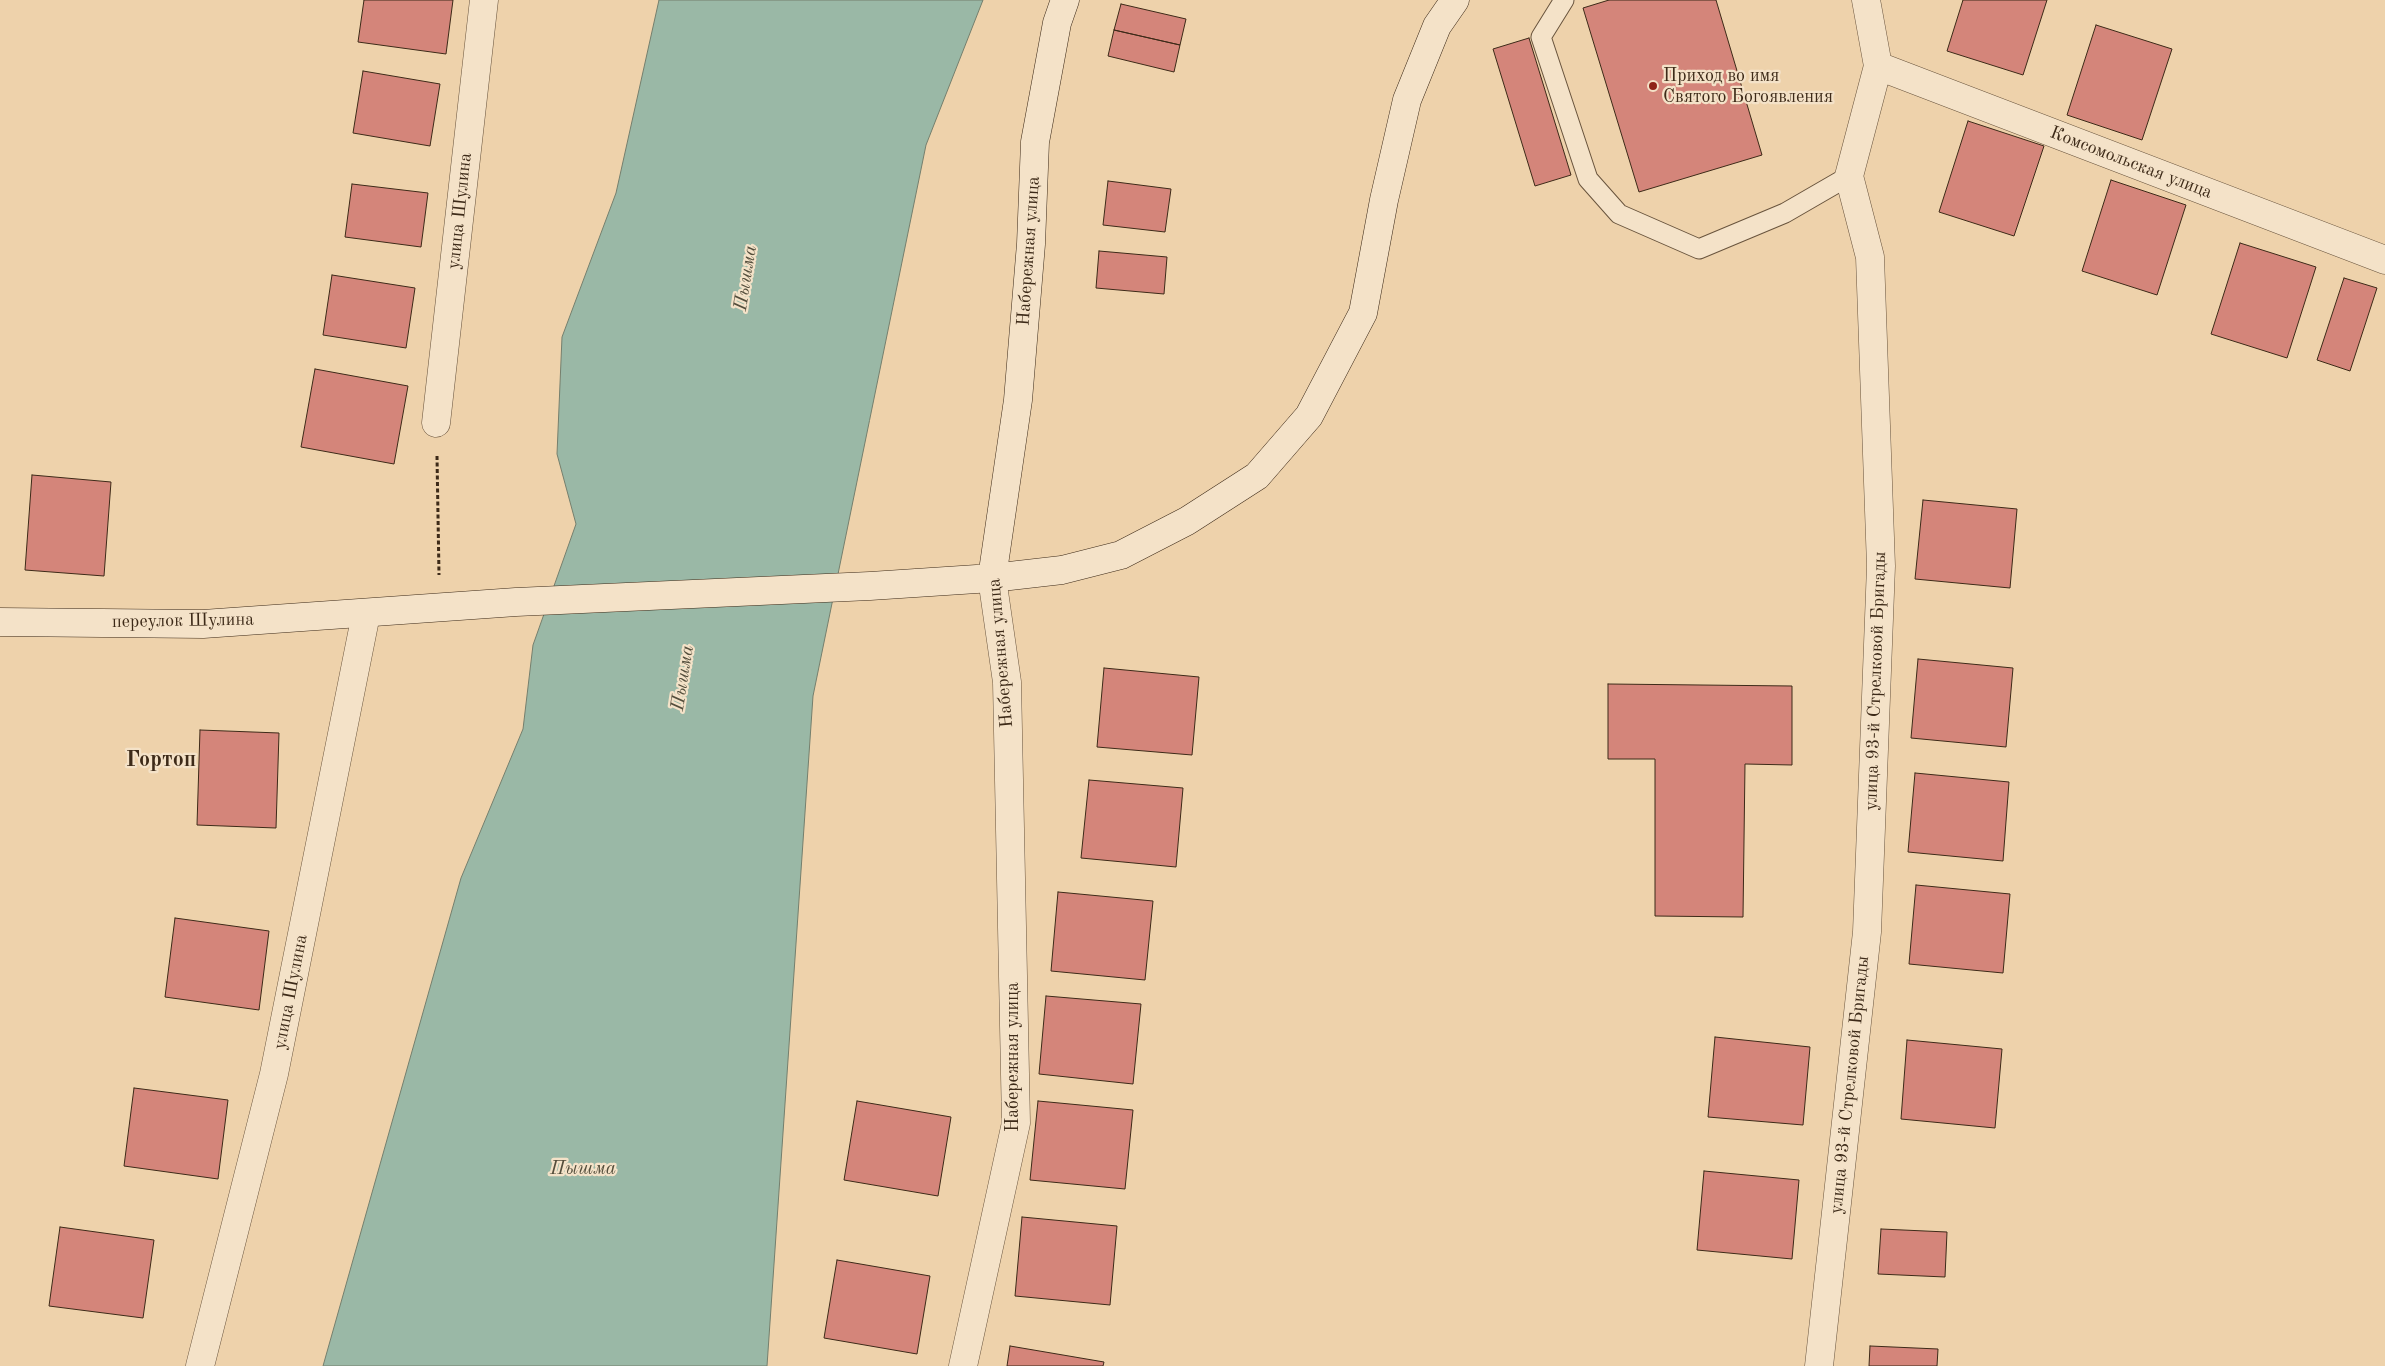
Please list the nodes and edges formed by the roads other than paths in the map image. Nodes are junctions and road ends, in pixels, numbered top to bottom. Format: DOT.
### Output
graph roads {
  1 [pos="484,0"];
  2 [pos="1065,0"];
  3 [pos="1455,0"];
  4 [pos="1564,0"];
  5 [pos="1866,0"];
  6 [pos="1878,66"];
  7 [pos="1849,176"];
  8 [pos="2385,260"];
  9 [pos="436,423"];
  10 [pos="992,578"];
  11 [pos="366,614"];
  12 [pos="0,622"];
  13 [pos="200,1366"];
  14 [pos="963,1366"];
  15 [pos="1819,1366"];
  1 -- 9 [label="street, улица Шулина"];
  2 -- 10 [label="street, Набережная улица"];
  3 -- 10 [label="street, переулок Шулина"];
  4 -- 7 [label="lane"];
  5 -- 6 [label="street, улица 93-й Стрелковой Бригады"];
  6 -- 7 [label="street, улица 93-й Стрелковой Бригады"];
  6 -- 8 [label="street, Комсомольская улица"];
  7 -- 15 [label="street, улица 93-й Стрелковой Бригады"];
  10 -- 11 [label="street, переулок Шулина"];
  10 -- 14 [label="street, Набережная улица"];
  11 -- 12 [label="street, переулок Шулина"];
  11 -- 13 [label="street, улица Шулина"];
}
